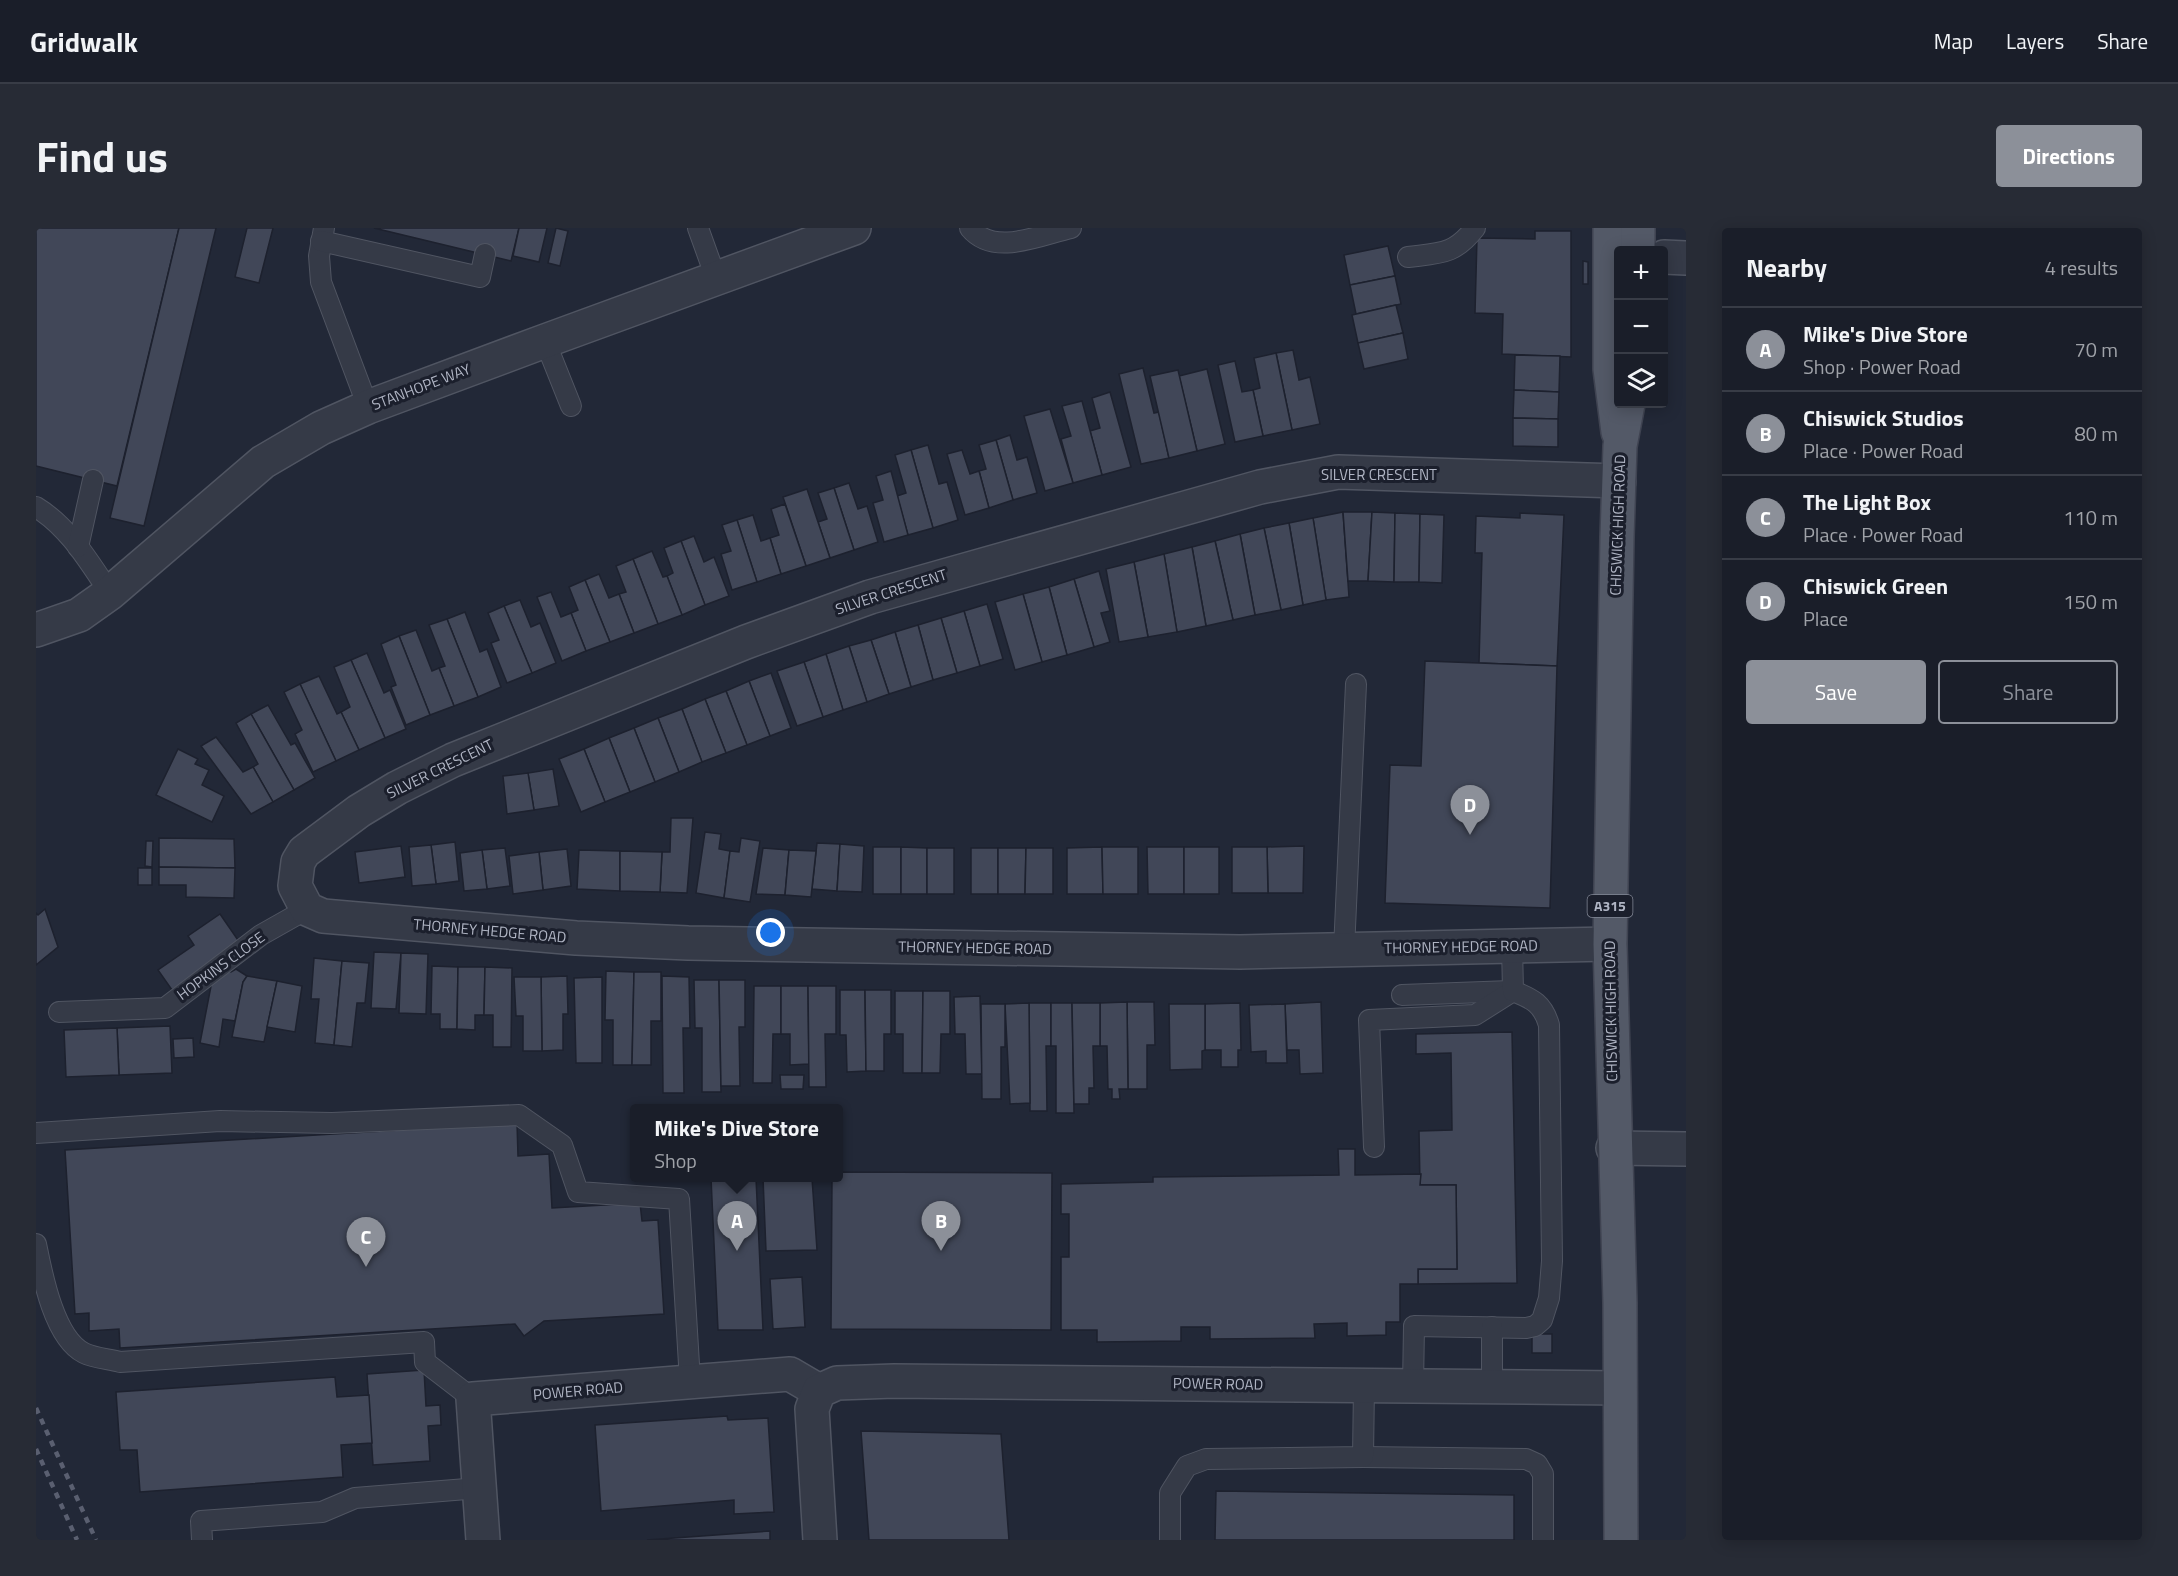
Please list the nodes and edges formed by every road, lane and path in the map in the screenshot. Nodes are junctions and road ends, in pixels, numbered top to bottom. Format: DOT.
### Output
graph roads {
  1 [pos="698,228"];
  2 [pos="854,228"];
  3 [pos="970,228"];
  4 [pos="1071,228"];
  5 [pos="1475,228"];
  6 [pos="1610,228"];
  7 [pos="1638,228"];
  8 [pos="323,235"];
  9 [pos="1638,246"];
  10 [pos="485,254"];
  11 [pos="1408,257"];
  12 [pos="1668,257"];
  13 [pos="1686,258"];
  14 [pos="716,278"];
  15 [pos="545,341"];
  16 [pos="571,406"];
  17 [pos="368,407"];
  18 [pos="1627,408"];
  19 [pos="1620,446"];
  20 [pos="93,480"];
  21 [pos="1619,481"];
  22 [pos="36,507"];
  23 [pos="78,547"];
  24 [pos="110,593"];
  25 [pos="36,630"];
  26 [pos="1356,684"];
  27 [pos="307,909"];
  28 [pos="1610,944"];
  29 [pos="1512,946"];
  30 [pos="1344,950"];
  31 [pos="1513,991"];
  32 [pos="1402,995"];
  33 [pos="59,1012"];
  34 [pos="36,1133"];
  35 [pos="1374,1147"];
  36 [pos="1613,1148"];
  37 [pos="1686,1149"];
  38 [pos="36,1244"];
  39 [pos="1492,1327"];
  40 [pos="690,1381"];
  41 [pos="1364,1386"];
  42 [pos="1413,1386"];
  43 [pos="1492,1386"];
  44 [pos="1620,1388"];
  45 [pos="819,1391"];
  46 [pos="473,1399"];
  47 [pos="1364,1457"];
  48 [pos="479,1488"];
  49 [pos="202,1540"];
  50 [pos="483,1540"];
  51 [pos="820,1540"];
  52 [pos="1170,1540"];
  53 [pos="1543,1540"];
  54 [pos="1621,1540"];
  1 -- 14 [label="lane"];
  2 -- 14 [label="street, STANHOPE WAY"];
  3 -- 4 [label="lane"];
  5 -- 11 [label="lane"];
  6 -- 19 [label="main road, CHISWICK HIGH ROAD / A315"];
  7 -- 9 [label="main road"];
  8 -- 10 [label="lane"];
  8 -- 17 [label="lane"];
  12 -- 13 [label="street"];
  14 -- 15 [label="street, STANHOPE WAY"];
  15 -- 16 [label="lane"];
  15 -- 17 [label="street, STANHOPE WAY"];
  17 -- 24 [label="street, STANHOPE WAY"];
  18 -- 19 [label="main road, CHISWICK HIGH ROAD / A315"];
  19 -- 21 [label="main road, CHISWICK HIGH ROAD / A315"];
  20 -- 23 [label="lane"];
  21 -- 27 [label="street, SILVER CRESCENT"];
  21 -- 28 [label="main road, CHISWICK HIGH ROAD / A315"];
  22 -- 23 [label="lane"];
  23 -- 24 [label="lane"];
  24 -- 25 [label="street, STANHOPE WAY"];
  26 -- 30 [label="lane"];
  27 -- 30 [label="street, THORNEY HEDGE ROAD"];
  27 -- 33 [label="lane, HOPKINS CLOSE"];
  28 -- 29 [label="street, THORNEY HEDGE ROAD"];
  28 -- 36 [label="main road, CHISWICK HIGH ROAD / A315"];
  29 -- 30 [label="street, THORNEY HEDGE ROAD"];
  29 -- 31 [label="lane"];
  31 -- 32 [label="lane"];
  31 -- 35 [label="lane"];
  31 -- 39 [label="lane"];
  34 -- 40 [label="lane"];
  36 -- 37 [label="street"];
  36 -- 44 [label="main road, CHISWICK HIGH ROAD / A315"];
  38 -- 46 [label="lane"];
  39 -- 42 [label="lane"];
  39 -- 43 [label="lane"];
  40 -- 45 [label="street, POWER ROAD"];
  40 -- 46 [label="street, POWER ROAD"];
  41 -- 42 [label="street, POWER ROAD"];
  41 -- 45 [label="street, POWER ROAD"];
  41 -- 47 [label="lane"];
  42 -- 43 [label="street, POWER ROAD"];
  43 -- 44 [label="street, POWER ROAD"];
  44 -- 54 [label="main road, CHISWICK HIGH ROAD / A315"];
  45 -- 51 [label="street"];
  46 -- 48 [label="street"];
  47 -- 52 [label="lane"];
  47 -- 53 [label="lane"];
  48 -- 49 [label="lane"];
  48 -- 50 [label="street"];
}
